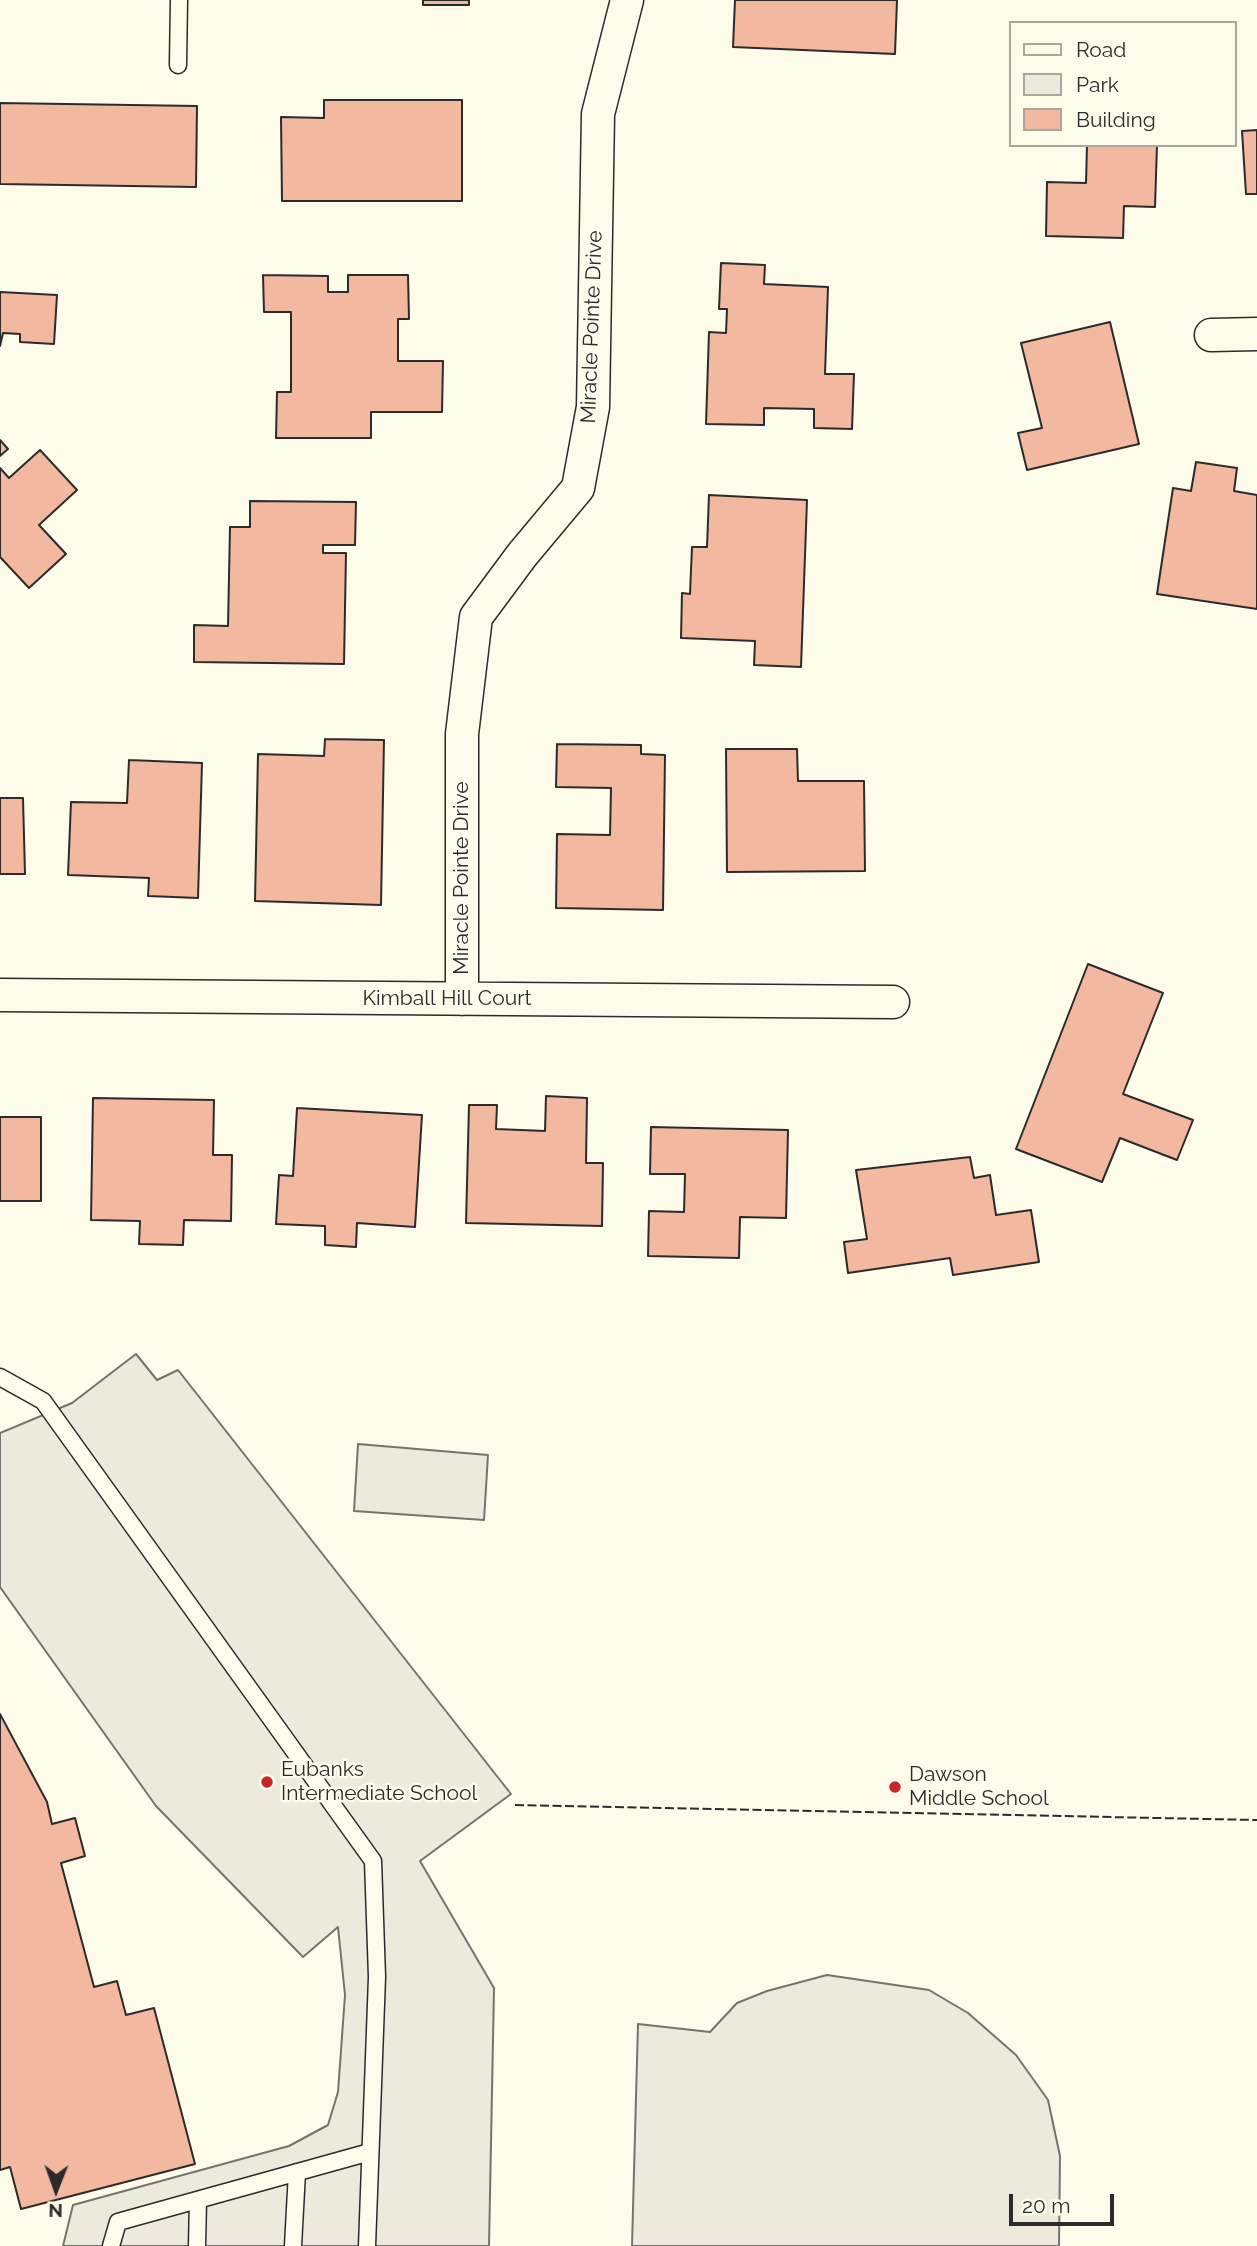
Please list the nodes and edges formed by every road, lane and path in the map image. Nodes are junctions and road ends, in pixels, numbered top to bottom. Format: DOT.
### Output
graph roads {
  1 [pos="179,0"];
  2 [pos="626,0"];
  3 [pos="178,65"];
  4 [pos="1257,334"];
  5 [pos="1211,335"];
  6 [pos="0,995"];
  7 [pos="462,999"];
  8 [pos="893,1002"];
  9 [pos="0,1377"];
  10 [pos="370,2152"];
  11 [pos="297,2172"];
  12 [pos="198,2200"];
  13 [pos="111,2246"];
  14 [pos="197,2246"];
  15 [pos="293,2246"];
  16 [pos="367,2246"];
  1 -- 3 [label="lane"];
  2 -- 7 [label="street, Miracle Pointe Drive"];
  4 -- 5 [label="street"];
  6 -- 7 [label="street, Kimball Hill Court"];
  7 -- 8 [label="street, Kimball Hill Court"];
  9 -- 10 [label="lane"];
  10 -- 11 [label="lane"];
  10 -- 16 [label="lane"];
  11 -- 12 [label="lane"];
  11 -- 15 [label="lane"];
  12 -- 13 [label="lane"];
  12 -- 14 [label="lane"];
}
